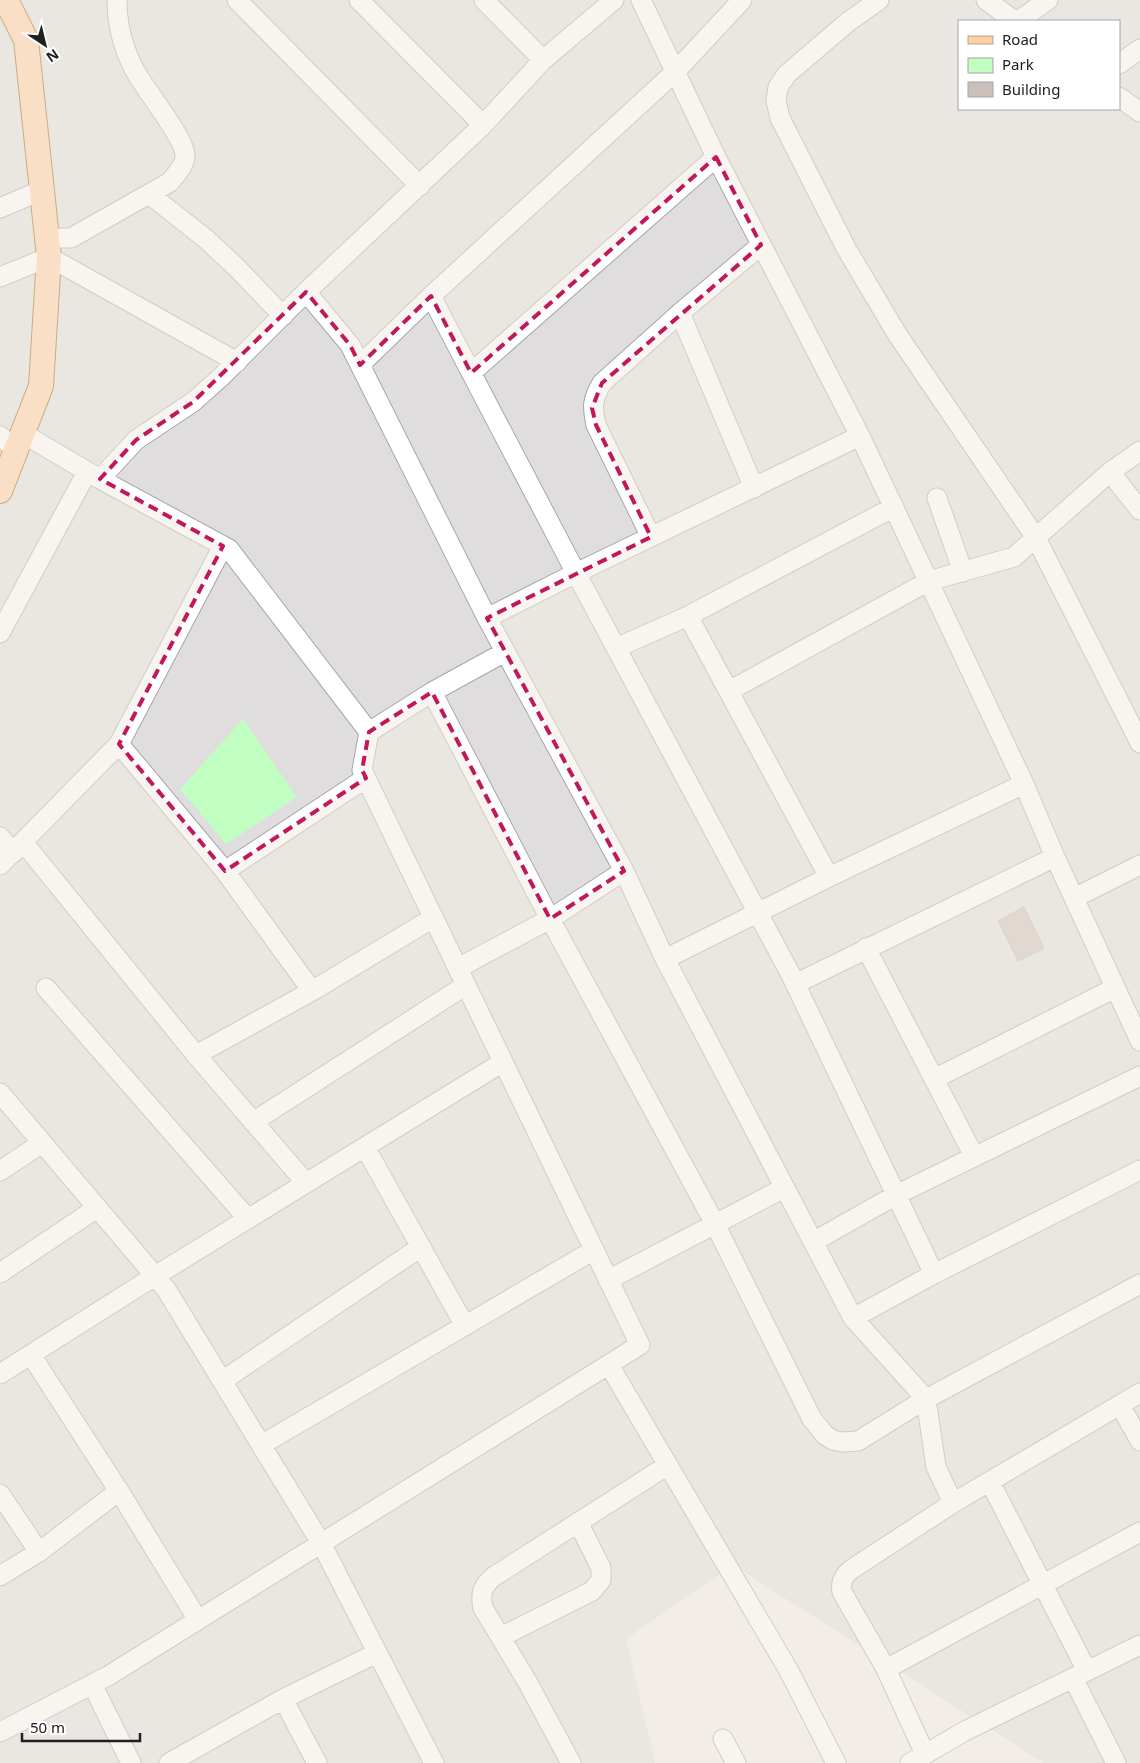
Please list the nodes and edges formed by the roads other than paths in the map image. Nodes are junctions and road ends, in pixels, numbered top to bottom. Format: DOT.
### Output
graph roads {
  1 [pos="6,0"];
  2 [pos="117,0"];
  3 [pos="237,0"];
  4 [pos="358,0"];
  5 [pos="484,0"];
  6 [pos="614,0"];
  7 [pos="641,0"];
  8 [pos="742,0"];
  9 [pos="879,0"];
  10 [pos="986,0"];
  11 [pos="1048,0"];
  12 [pos="1015,20"];
  13 [pos="1018,20"];
  14 [pos="1140,50"];
  15 [pos="543,60"];
  16 [pos="1120,63"];
  17 [pos="675,72"];
  18 [pos="1120,98"];
  19 [pos="1140,112"];
  20 [pos="483,125"];
  21 [pos="716,157"];
  22 [pos="420,186"];
  23 [pos="42,190"];
  24 [pos="149,194"];
  25 [pos="0,208"];
  26 [pos="761,245"];
  27 [pos="48,248"];
  28 [pos="0,277"];
  29 [pos="306,292"];
  30 [pos="431,296"];
  31 [pos="680,313"];
  32 [pos="282,316"];
  33 [pos="237,362"];
  34 [pos="360,365"];
  35 [pos="471,373"];
  36 [pos="860,436"];
  37 [pos="13,440"];
  38 [pos="1140,451"];
  39 [pos="1110,472"];
  40 [pos="93,475"];
  41 [pos="754,488"];
  42 [pos="0,491"];
  43 [pos="937,498"];
  44 [pos="894,507"];
  45 [pos="1140,510"];
  46 [pos="651,537"];
  47 [pos="1036,538"];
  48 [pos="223,546"];
  49 [pos="963,572"];
  50 [pos="576,573"];
  51 [pos="929,581"];
  52 [pos="688,616"];
  53 [pos="487,618"];
  54 [pos="0,633"];
  55 [pos="616,648"];
  56 [pos="505,652"];
  57 [pos="729,691"];
  58 [pos="432,692"];
  59 [pos="368,732"];
  60 [pos="1140,743"];
  61 [pos="119,744"];
  62 [pos="366,778"];
  63 [pos="1024,784"];
  64 [pos="0,837"];
  65 [pos="12,853"];
  66 [pos="1055,856"];
  67 [pos="1140,865"];
  68 [pos="624,870"];
  69 [pos="226,871"];
  70 [pos="829,877"];
  71 [pos="1074,898"];
  72 [pos="757,912"];
  73 [pos="433,918"];
  74 [pos="550,919"];
  75 [pos="866,948"];
  76 [pos="665,959"];
  77 [pos="462,977"];
  78 [pos="795,984"];
  79 [pos="46,988"];
  80 [pos="1116,988"];
  81 [pos="312,991"];
  82 [pos="1140,1041"];
  83 [pos="196,1055"];
  84 [pos="503,1062"];
  85 [pos="1140,1076"];
  86 [pos="934,1078"];
  87 [pos="0,1093"];
  88 [pos="253,1122"];
  89 [pos="42,1143"];
  90 [pos="365,1147"];
  91 [pos="974,1156"];
  92 [pos="1140,1170"];
  93 [pos="0,1171"];
  94 [pos="306,1183"];
  95 [pos="784,1188"];
  96 [pos="896,1195"];
  97 [pos="97,1208"];
  98 [pos="248,1219"];
  99 [pos="715,1224"];
  100 [pos="813,1242"];
  101 [pos="421,1246"];
  102 [pos="594,1250"];
  103 [pos="0,1274"];
  104 [pos="934,1274"];
  105 [pos="155,1276"];
  106 [pos="608,1280"];
  107 [pos="1140,1284"];
  108 [pos="853,1318"];
  109 [pos="465,1326"];
  110 [pos="30,1355"];
  111 [pos="609,1365"];
  112 [pos="0,1374"];
  113 [pos="222,1381"];
  114 [pos="1140,1393"];
  115 [pos="926,1399"];
  116 [pos="1120,1405"];
  117 [pos="1140,1441"];
  118 [pos="261,1445"];
  119 [pos="668,1465"];
  120 [pos="990,1482"];
  121 [pos="119,1491"];
  122 [pos="0,1494"];
  123 [pos="953,1503"];
  124 [pos="578,1522"];
  125 [pos="1140,1532"];
  126 [pos="321,1543"];
  127 [pos="39,1552"];
  128 [pos="0,1576"];
  129 [pos="1044,1584"];
  130 [pos="198,1620"];
  131 [pos="501,1637"];
  132 [pos="1140,1645"];
  133 [pos="377,1653"];
  134 [pos="886,1669"];
  135 [pos="1080,1675"];
  136 [pos="92,1684"];
  137 [pos="283,1700"];
  138 [pos="0,1732"];
  139 [pos="723,1739"];
  140 [pos="918,1759"];
  141 [pos="131,1763"];
  142 [pos="168,1763"];
  143 [pos="317,1763"];
  144 [pos="434,1763"];
  145 [pos="571,1763"];
  146 [pos="736,1763"];
  147 [pos="836,1763"];
  148 [pos="1116,1763"];
  1 -- 23 [label="main road"];
  2 -- 24 [label="street"];
  3 -- 22 [label="street"];
  4 -- 20 [label="street"];
  5 -- 15 [label="street"];
  6 -- 15 [label="street"];
  7 -- 17 [label="street"];
  8 -- 17 [label="street"];
  9 -- 47 [label="street"];
  10 -- 12 [label="street"];
  11 -- 13 [label="street"];
  14 -- 16 [label="street"];
  15 -- 20 [label="street"];
  17 -- 21 [label="street"];
  17 -- 30 [label="street"];
  18 -- 19 [label="street"];
  20 -- 22 [label="street"];
  21 -- 26 [label="street"];
  21 -- 35 [label="street"];
  22 -- 29 [label="street"];
  23 -- 25 [label="street"];
  23 -- 27 [label="main road"];
  24 -- 27 [label="street"];
  24 -- 32 [label="street"];
  26 -- 31 [label="street"];
  26 -- 36 [label="street"];
  27 -- 28 [label="street"];
  27 -- 33 [label="street"];
  27 -- 37 [label="main road"];
  29 -- 32 [label="street"];
  29 -- 34 [label="street"];
  30 -- 34 [label="street"];
  30 -- 35 [label="street"];
  31 -- 41 [label="street"];
  31 -- 46 [label="street"];
  32 -- 33 [label="street"];
  33 -- 40 [label="street"];
  34 -- 53 [label="street"];
  35 -- 50 [label="street"];
  36 -- 41 [label="street"];
  36 -- 44 [label="street"];
  37 -- 40 [label="street"];
  37 -- 42 [label="main road"];
  38 -- 39 [label="street"];
  39 -- 45 [label="street"];
  39 -- 47 [label="street"];
  40 -- 48 [label="street"];
  40 -- 54 [label="street"];
  41 -- 46 [label="street"];
  43 -- 49 [label="street"];
  44 -- 51 [label="street"];
  44 -- 52 [label="street"];
  46 -- 50 [label="street"];
  47 -- 49 [label="street"];
  47 -- 60 [label="street"];
  48 -- 59 [label="street"];
  48 -- 61 [label="street"];
  49 -- 51 [label="street"];
  50 -- 53 [label="street"];
  50 -- 55 [label="street"];
  51 -- 57 [label="street"];
  51 -- 63 [label="street"];
  52 -- 55 [label="street"];
  52 -- 57 [label="street"];
  53 -- 56 [label="street"];
  55 -- 72 [label="street"];
  56 -- 58 [label="street"];
  56 -- 68 [label="street"];
  57 -- 70 [label="street"];
  58 -- 59 [label="street"];
  58 -- 74 [label="street"];
  59 -- 62 [label="street"];
  61 -- 65 [label="street"];
  61 -- 69 [label="street"];
  62 -- 69 [label="street"];
  62 -- 73 [label="street"];
  63 -- 66 [label="street"];
  63 -- 70 [label="street"];
  64 -- 65 [label="street"];
  65 -- 83 [label="street"];
  66 -- 71 [label="street"];
  66 -- 75 [label="street"];
  67 -- 71 [label="street"];
  68 -- 74 [label="street"];
  68 -- 76 [label="street"];
  69 -- 81 [label="street"];
  70 -- 72 [label="street"];
  71 -- 80 [label="street"];
  72 -- 76 [label="street"];
  72 -- 78 [label="street"];
  73 -- 77 [label="street"];
  73 -- 81 [label="street"];
  74 -- 77 [label="street"];
  74 -- 99 [label="street"];
  75 -- 78 [label="street"];
  75 -- 86 [label="street"];
  76 -- 95 [label="street"];
  77 -- 84 [label="street"];
  77 -- 88 [label="street"];
  78 -- 96 [label="street"];
  79 -- 98 [label="street"];
  80 -- 82 [label="street"];
  80 -- 86 [label="street"];
  81 -- 83 [label="street"];
  83 -- 88 [label="street"];
  84 -- 90 [label="street"];
  84 -- 102 [label="street"];
  85 -- 91 [label="street"];
  86 -- 91 [label="street"];
  87 -- 89 [label="street"];
  88 -- 94 [label="street"];
  89 -- 93 [label="street"];
  89 -- 97 [label="street"];
  90 -- 94 [label="street"];
  90 -- 101 [label="street"];
  91 -- 96 [label="street"];
  92 -- 104 [label="street"];
  94 -- 98 [label="street"];
  95 -- 99 [label="street"];
  95 -- 100 [label="street"];
  96 -- 100 [label="street"];
  96 -- 104 [label="street"];
  97 -- 103 [label="street"];
  97 -- 105 [label="street"];
  98 -- 105 [label="street"];
  99 -- 106 [label="street"];
  99 -- 115 [label="street"];
  100 -- 108 [label="street"];
  101 -- 109 [label="street"];
  101 -- 113 [label="street"];
  102 -- 106 [label="street"];
  102 -- 109 [label="street"];
  104 -- 108 [label="street"];
  105 -- 110 [label="street"];
  105 -- 113 [label="street"];
  106 -- 111 [label="street"];
  107 -- 115 [label="street"];
  108 -- 115 [label="street"];
  109 -- 118 [label="street"];
  110 -- 112 [label="street"];
  110 -- 121 [label="street"];
  111 -- 119 [label="street"];
  111 -- 126 [label="street"];
  113 -- 118 [label="street"];
  114 -- 116 [label="street"];
  115 -- 123 [label="street"];
  116 -- 117 [label="street"];
  116 -- 120 [label="street"];
  118 -- 126 [label="street"];
  119 -- 124 [label="street"];
  119 -- 147 [label="street"];
  120 -- 123 [label="street"];
  120 -- 129 [label="street"];
  121 -- 127 [label="street"];
  121 -- 130 [label="street"];
  122 -- 127 [label="street"];
  123 -- 134 [label="street"];
  124 -- 131 [label="street"];
  124 -- 131 [label="street"];
  125 -- 129 [label="street"];
  126 -- 130 [label="street"];
  126 -- 133 [label="street"];
  127 -- 128 [label="street"];
  129 -- 134 [label="street"];
  129 -- 135 [label="street"];
  130 -- 136 [label="street"];
  131 -- 145 [label="street"];
  132 -- 135 [label="street"];
  133 -- 137 [label="street"];
  133 -- 144 [label="street"];
  134 -- 140 [label="street"];
  135 -- 140 [label="street"];
  135 -- 148 [label="street"];
  136 -- 138 [label="street"];
  136 -- 141 [label="street"];
  137 -- 142 [label="street"];
  137 -- 143 [label="street"];
  139 -- 146 [label="street"];
}
